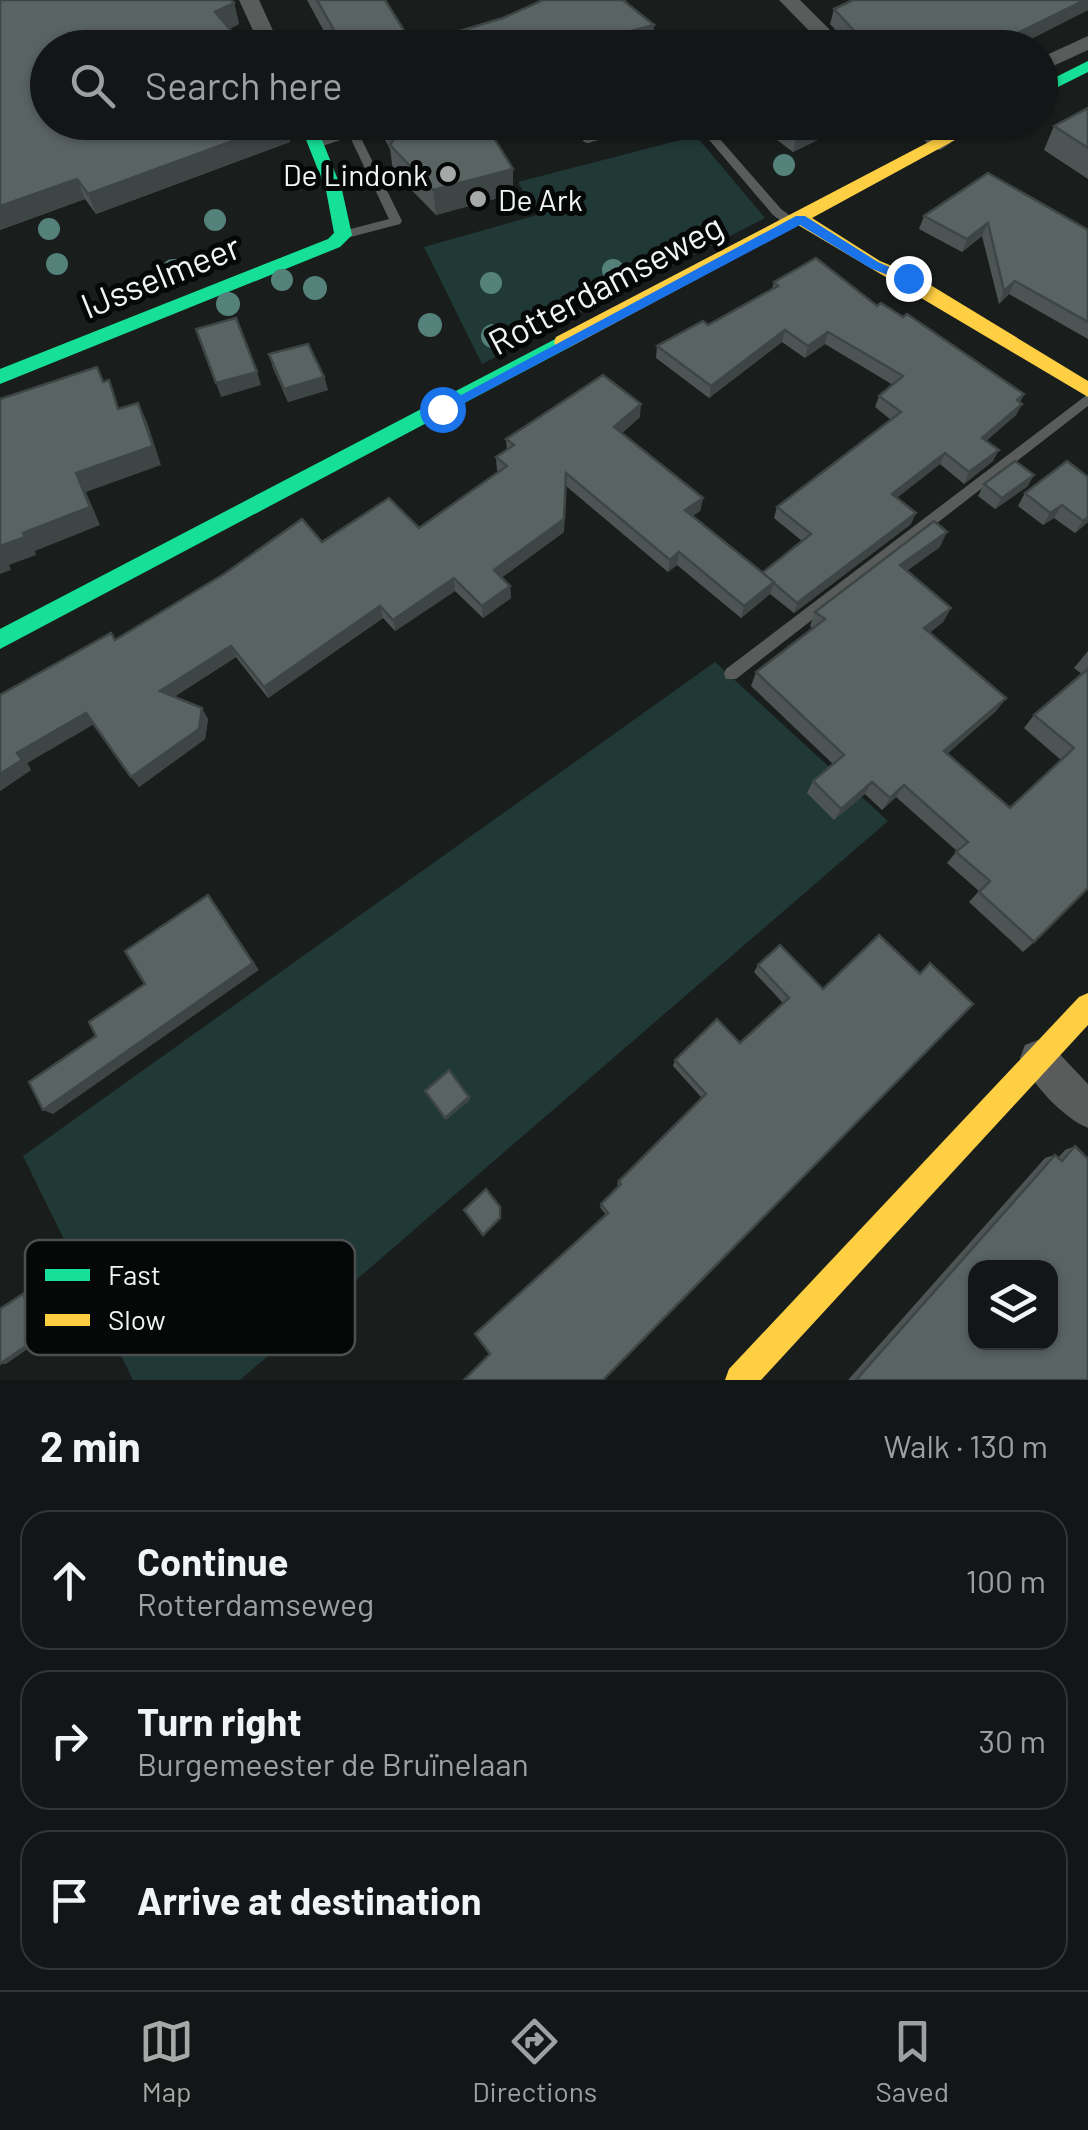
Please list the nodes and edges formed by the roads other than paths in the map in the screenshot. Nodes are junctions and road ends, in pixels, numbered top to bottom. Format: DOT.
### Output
graph roads {
  1 [pos="250,0"];
  2 [pos="790,0"];
  3 [pos="839,11"];
  4 [pos="811,22"];
  5 [pos="262,30"];
  6 [pos="819,30"];
  7 [pos="1088,42"];
  8 [pos="1058,57"];
  9 [pos="1088,66"];
  10 [pos="1058,82"];
  11 [pos="313,140"];
  12 [pos="357,140"];
  13 [pos="715,140"];
  14 [pos="937,140"];
  15 [pos="946,140"];
  16 [pos="940,143"];
  17 [pos="824,206"];
  18 [pos="796,221"];
  19 [pos="343,235"];
  20 [pos="908,278"];
  21 [pos="0,376"];
  22 [pos="1088,390"];
  23 [pos="1088,399"];
  24 [pos="0,640"];
  25 [pos="730,674"];
  26 [pos="1088,1006"];
  27 [pos="1038,1058"];
  28 [pos="1088,1110"];
  29 [pos="740,1380"];
  1 -- 5 [label="street"];
  2 -- 4 [label="street"];
  3 -- 4 [label="street"];
  4 -- 6 [label="street"];
  7 -- 8 [label="street"];
  9 -- 10 [label="street"];
  11 -- 19 [label="street"];
  12 -- 19 [label="lane"];
  13 -- 18 [label="lane"];
  14 -- 16 [label="street"];
  15 -- 16 [label="street, Rotterdamseweg"];
  16 -- 17 [label="street, Rotterdamseweg"];
  17 -- 18 [label="street, Rotterdamseweg"];
  17 -- 20 [label="street"];
  18 -- 20 [label="street"];
  18 -- 24 [label="street, Rotterdamseweg"];
  19 -- 21 [label="street, IJsselmeer"];
  20 -- 22 [label="street"];
  23 -- 25 [label="lane"];
  26 -- 27 [label="street"];
  27 -- 28 [label="street"];
  27 -- 29 [label="street"];
}
